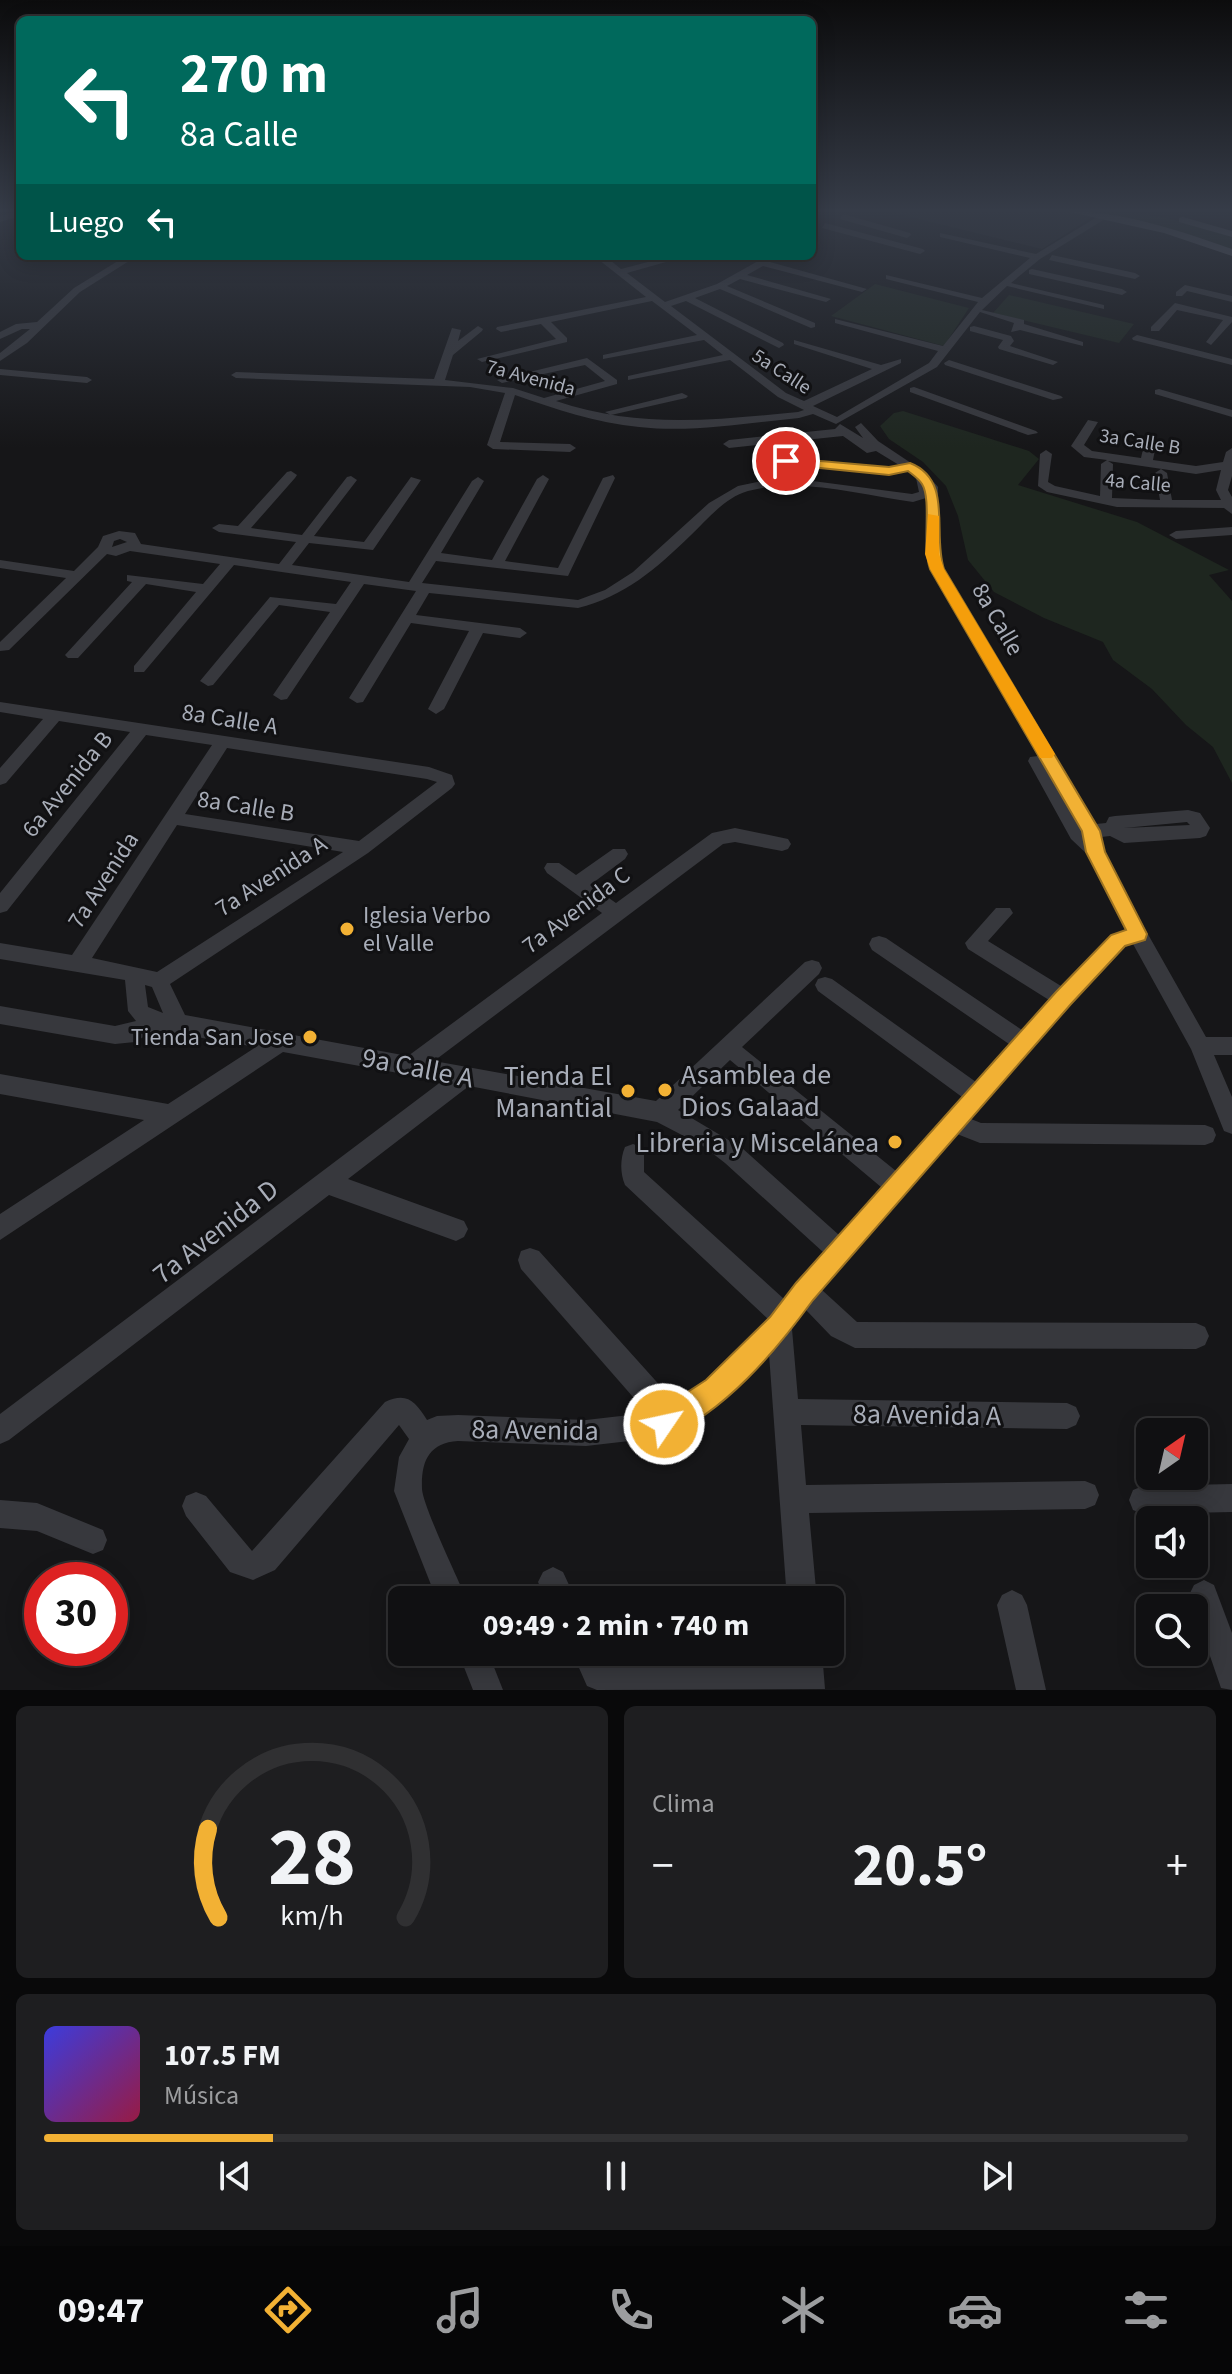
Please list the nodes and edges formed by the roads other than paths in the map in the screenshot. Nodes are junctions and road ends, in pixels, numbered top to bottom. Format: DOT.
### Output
graph roads {
  1 [pos="77,290"];
  2 [pos="643,290"];
  3 [pos="709,290"];
  4 [pos="729,290"];
  5 [pos="803,290"];
  6 [pos="931,290"];
  7 [pos="1001,290"];
  8 [pos="1007,290"];
  9 [pos="1028,290"];
  10 [pos="1112,290"];
  11 [pos="1183,290"];
  12 [pos="1193,290"];
  13 [pos="1122,292"];
  14 [pos="1179,294"];
  15 [pos="654,298"];
  16 [pos="687,298"];
  17 [pos="1232,299"];
  18 [pos="665,305"];
  19 [pos="984,306"];
  20 [pos="1101,307"];
  21 [pos="814,309"];
  22 [pos="718,314"];
  23 [pos="544,321"];
  24 [pos="839,321"];
  25 [pos="40,325"];
  26 [pos="811,325"];
  27 [pos="478,329"];
  28 [pos="501,329"];
  29 [pos="974,329"];
  30 [pos="1155,329"];
  31 [pos="456,330"];
  32 [pos="0,337"];
  33 [pos="705,337"];
  34 [pos="1137,338"];
  35 [pos="1232,339"];
  36 [pos="798,342"];
  37 [pos="1079,344"];
  38 [pos="779,345"];
  39 [pos="757,348"];
  40 [pos="946,350"];
  41 [pos="447,354"];
  42 [pos="607,357"];
  43 [pos="730,357"];
  44 [pos="0,358"];
  45 [pos="482,359"];
  46 [pos="897,361"];
  47 [pos="1232,362"];
  48 [pos="949,363"];
  49 [pos="1053,363"];
  50 [pos="880,368"];
  51 [pos="0,372"];
  52 [pos="236,375"];
  53 [pos="632,378"];
  54 [pos="87,380"];
  55 [pos="502,380"];
  56 [pos="438,383"];
  57 [pos="914,390"];
  58 [pos="513,391"];
  59 [pos="1160,391"];
  60 [pos="682,396"];
  61 [pos="1057,398"];
  62 [pos="663,400"];
  63 [pos="541,402"];
  64 [pos="808,409"];
  65 [pos="611,412"];
  66 [pos="1232,414"];
  67 [pos="1092,422"];
  68 [pos="861,424"];
  69 [pos="694,425"];
  70 [pos="840,425"];
  71 [pos="559,429"];
  72 [pos="1032,433"];
  73 [pos="1151,440"];
  74 [pos="729,444"];
  75 [pos="554,447"];
  76 [pos="570,448"];
  77 [pos="1046,454"];
  78 [pos="1230,458"];
  79 [pos="760,459"];
  80 [pos="1107,464"];
  81 [pos="1146,464"];
  82 [pos="905,468"];
  83 [pos="1161,473"];
  84 [pos="291,475"];
  85 [pos="609,478"];
  86 [pos="543,479"];
  87 [pos="351,480"];
  88 [pos="415,480"];
  89 [pos="478,481"];
  90 [pos="1106,501"];
  91 [pos="927,504"];
  92 [pos="1167,505"];
  93 [pos="1229,507"];
  94 [pos="219,528"];
  95 [pos="241,531"];
  96 [pos="1232,531"];
  97 [pos="1176,535"];
  98 [pos="303,539"];
  99 [pos="431,556"];
  100 [pos="230,561"];
  101 [pos="6,565"];
  102 [pos="496,565"];
  103 [pos="283,568"];
  104 [pos="74,575"];
  105 [pos="0,577"];
  106 [pos="360,579"];
  107 [pos="419,588"];
  108 [pos="206,589"];
  109 [pos="338,609"];
  110 [pos="407,618"];
  111 [pos="478,628"];
  112 [pos="520,633"];
  113 [pos="4,647"];
  114 [pos="73,655"];
  115 [pos="139,669"];
  116 [pos="208,681"];
  117 [pos="281,695"];
  118 [pos="357,698"];
  119 [pos="0,707"];
  120 [pos="436,709"];
  121 [pos="55,716"];
  122 [pos="141,730"];
  123 [pos="222,743"];
  124 [pos="0,779"];
  125 [pos="446,784"];
  126 [pos="171,818"];
  127 [pos="1113,829"];
  128 [pos="1093,841"];
  129 [pos="782,844"];
  130 [pos="362,848"];
  131 [pos="619,854"];
  132 [pos="553,868"];
  133 [pos="577,884"];
  134 [pos="0,906"];
  135 [pos="616,913"];
  136 [pos="1003,913"];
  137 [pos="1138,934"];
  138 [pos="879,944"];
  139 [pos="0,951"];
  140 [pos="77,964"];
  141 [pos="134,973"];
  142 [pos="159,981"];
  143 [pos="1063,998"];
  144 [pos="0,1015"];
  145 [pos="152,1021"];
  146 [pos="178,1023"];
  147 [pos="282,1041"];
  148 [pos="1025,1043"];
  149 [pos="1200,1046"];
  150 [pos="1232,1046"];
  151 [pos="738,1055"];
  152 [pos="412,1065"];
  153 [pos="466,1076"];
  154 [pos="0,1084"];
  155 [pos="977,1095"];
  156 [pos="660,1112"];
  157 [pos="172,1115"];
  158 [pos="954,1122"];
  159 [pos="1232,1124"];
  160 [pos="1205,1135"];
  161 [pos="633,1155"];
  162 [pos="327,1183"];
  163 [pos="897,1186"];
  164 [pos="0,1228"];
  165 [pos="456,1229"];
  166 [pos="839,1251"];
  167 [pos="530,1260"];
  168 [pos="805,1291"];
  169 [pos="782,1321"];
  170 [pos="1196,1336"];
  171 [pos="786,1412"];
  172 [pos="1067,1416"];
  173 [pos="664,1424"];
  174 [pos="0,1431"];
  175 [pos="424,1438"];
  176 [pos="1085,1495"];
  177 [pos="1232,1498"];
  178 [pos="794,1499"];
  179 [pos="1143,1500"];
  180 [pos="196,1506"];
  181 [pos="0,1514"];
  182 [pos="93,1540"];
  183 [pos="446,1586"];
  184 [pos="801,1586"];
  185 [pos="1012,1605"];
  186 [pos="1208,1607"];
  187 [pos="479,1666"];
  188 [pos="594,1666"];
  189 [pos="809,1674"];
  190 [pos="1232,1677"];
  191 [pos="488,1690"];
  192 [pos="1031,1690"];
  1 -- 25 [label="street"];
  2 -- 15 [label="street, 5a Calle"];
  3 -- 16 [label="street"];
  4 -- 26 [label="street"];
  5 -- 21 [label="street"];
  6 -- 19 [label="street"];
  7 -- 19 [label="street"];
  8 -- 19 [label="street"];
  9 -- 20 [label="street"];
  10 -- 13 [label="street"];
  11 -- 14 [label="street"];
  12 -- 17 [label="street"];
  15 -- 18 [label="street, 5a Calle"];
  15 -- 23 [label="street"];
  16 -- 18 [label="street"];
  16 -- 22 [label="street"];
  18 -- 33 [label="street, 5a Calle"];
  19 -- 29 [label="street"];
  19 -- 37 [label="street"];
  19 -- 40 [label="street"];
  22 -- 38 [label="street"];
  22 -- 39 [label="street"];
  23 -- 28 [label="street"];
  23 -- 45 [label="street"];
  24 -- 40 [label="street"];
  25 -- 32 [label="street"];
  25 -- 44 [label="street"];
  27 -- 41 [label="street"];
  29 -- 48 [label="street"];
  29 -- 49 [label="street"];
  30 -- 35 [label="street"];
  31 -- 41 [label="street"];
  33 -- 42 [label="street"];
  33 -- 43 [label="street, 5a Calle"];
  34 -- 47 [label="street"];
  36 -- 50 [label="street"];
  40 -- 70 [label="street"];
  41 -- 56 [label="street"];
  43 -- 53 [label="street"];
  43 -- 64 [label="street, 5a Calle"];
  46 -- 50 [label="street, 7a Avenida"];
  48 -- 57 [label="street"];
  48 -- 61 [label="street"];
  50 -- 64 [label="street, 7a Avenida"];
  51 -- 54 [label="street"];
  52 -- 56 [label="street, 7a Avenida"];
  55 -- 63 [label="street"];
  56 -- 58 [label="street, 7a Avenida"];
  57 -- 68 [label="street"];
  57 -- 72 [label="street"];
  58 -- 63 [label="street, 7a Avenida"];
  58 -- 75 [label="street"];
  59 -- 66 [label="street"];
  60 -- 62 [label="street"];
  62 -- 65 [label="street"];
  62 -- 69 [label="street"];
  63 -- 69 [label="street, 7a Avenida"];
  64 -- 69 [label="street, 7a Avenida"];
  64 -- 70 [label="street, 5a Calle"];
  67 -- 81 [label="street, 3a Calle B"];
  68 -- 70 [label="street"];
  68 -- 82 [label="street"];
  70 -- 74 [label="street"];
  70 -- 82 [label="street"];
  71 -- 75 [label="street"];
  73 -- 81 [label="street"];
  75 -- 76 [label="street"];
  77 -- 90 [label="street, 4a Calle"];
  78 -- 81 [label="street, 3a Calle B"];
  78 -- 93 [label="street"];
  79 -- 82 [label="street"];
  80 -- 90 [label="street"];
  82 -- 91 [label="street"];
  82 -- 91 [label="street, 8a Calle"];
  83 -- 92 [label="street"];
  84 -- 95 [label="street"];
  85 -- 102 [label="street"];
  86 -- 102 [label="street"];
  87 -- 98 [label="street"];
  88 -- 98 [label="street"];
  89 -- 99 [label="street"];
  90 -- 92 [label="street, 4a Calle"];
  91 -- 107 [label="street"];
  91 -- 128 [label="street, 8a Calle"];
  92 -- 93 [label="street, 4a Calle"];
  94 -- 95 [label="street"];
  95 -- 98 [label="street"];
  96 -- 97 [label="street"];
  98 -- 103 [label="street"];
  99 -- 102 [label="street"];
  99 -- 107 [label="street"];
  100 -- 103 [label="street"];
  100 -- 104 [label="street"];
  100 -- 108 [label="street"];
  101 -- 104 [label="street"];
  101 -- 105 [label="street"];
  103 -- 106 [label="street"];
  104 -- 113 [label="street"];
  106 -- 107 [label="street"];
  106 -- 109 [label="street"];
  107 -- 110 [label="street"];
  108 -- 114 [label="street"];
  108 -- 115 [label="street"];
  109 -- 116 [label="street"];
  109 -- 117 [label="street"];
  110 -- 111 [label="street"];
  110 -- 118 [label="street"];
  111 -- 112 [label="street"];
  111 -- 120 [label="street"];
  119 -- 121 [label="street, 8a Calle A"];
  121 -- 122 [label="street, 8a Calle A"];
  121 -- 124 [label="street"];
  122 -- 123 [label="street, 8a Calle A"];
  122 -- 134 [label="street, 6a Avenida B"];
  123 -- 125 [label="street, 8a Calle A"];
  123 -- 126 [label="street, 7a Avenida"];
  125 -- 130 [label="street, 7a Avenida A"];
  126 -- 130 [label="street, 8a Calle B"];
  126 -- 140 [label="street, 7a Avenida"];
  127 -- 128 [label="street"];
  128 -- 137 [label="street, 8a Calle"];
  129 -- 135 [label="street, 7a Avenida C"];
  130 -- 142 [label="street, 7a Avenida A"];
  131 -- 133 [label="street"];
  132 -- 133 [label="street"];
  133 -- 135 [label="street"];
  135 -- 152 [label="street, 7a Avenida C"];
  136 -- 143 [label="street"];
  137 -- 143 [label="street, 8a Avenida"];
  137 -- 149 [label="street, 8a Calle"];
  138 -- 148 [label="street"];
  139 -- 140 [label="street"];
  140 -- 141 [label="street"];
  141 -- 142 [label="street"];
  141 -- 145 [label="street"];
  142 -- 146 [label="street"];
  143 -- 148 [label="street, 8a Avenida"];
  144 -- 145 [label="street, 9a Calle A"];
  145 -- 146 [label="street, 9a Calle A"];
  146 -- 147 [label="street, 9a Calle A"];
  147 -- 152 [label="street, 9a Calle A"];
  147 -- 157 [label="street"];
  148 -- 155 [label="street, 8a Avenida"];
  149 -- 150 [label="street"];
  149 -- 159 [label="street, 8a Calle"];
  151 -- 163 [label="street"];
  152 -- 153 [label="street, 9a Calle A"];
  153 -- 156 [label="street, 9a Calle A"];
  153 -- 162 [label="street, 7a Avenida D"];
  154 -- 157 [label="street"];
  155 -- 156 [label="street"];
  155 -- 158 [label="street, 8a Avenida"];
  156 -- 166 [label="street, 9a Calle A"];
  157 -- 164 [label="street"];
  158 -- 160 [label="street"];
  158 -- 163 [label="street, 8a Avenida"];
  161 -- 169 [label="street"];
  162 -- 165 [label="street"];
  162 -- 174 [label="street, 7a Avenida D"];
  163 -- 166 [label="street, 8a Avenida"];
  166 -- 168 [label="street, 8a Avenida"];
  167 -- 173 [label="street"];
  168 -- 169 [label="street, 8a Avenida"];
  168 -- 170 [label="street"];
  169 -- 171 [label="street"];
  169 -- 173 [label="street, 8a Avenida"];
  171 -- 172 [label="street, 8a Avenida A"];
  171 -- 178 [label="street"];
  173 -- 175 [label="street, 8a Avenida"];
  175 -- 180 [label="street"];
  175 -- 183 [label="street"];
  176 -- 178 [label="street"];
  177 -- 179 [label="street"];
  178 -- 184 [label="street"];
  181 -- 182 [label="street"];
  185 -- 192 [label="street"];
  186 -- 190 [label="street"];
  187 -- 191 [label="street"];
  188 -- 189 [label="street"];
}
